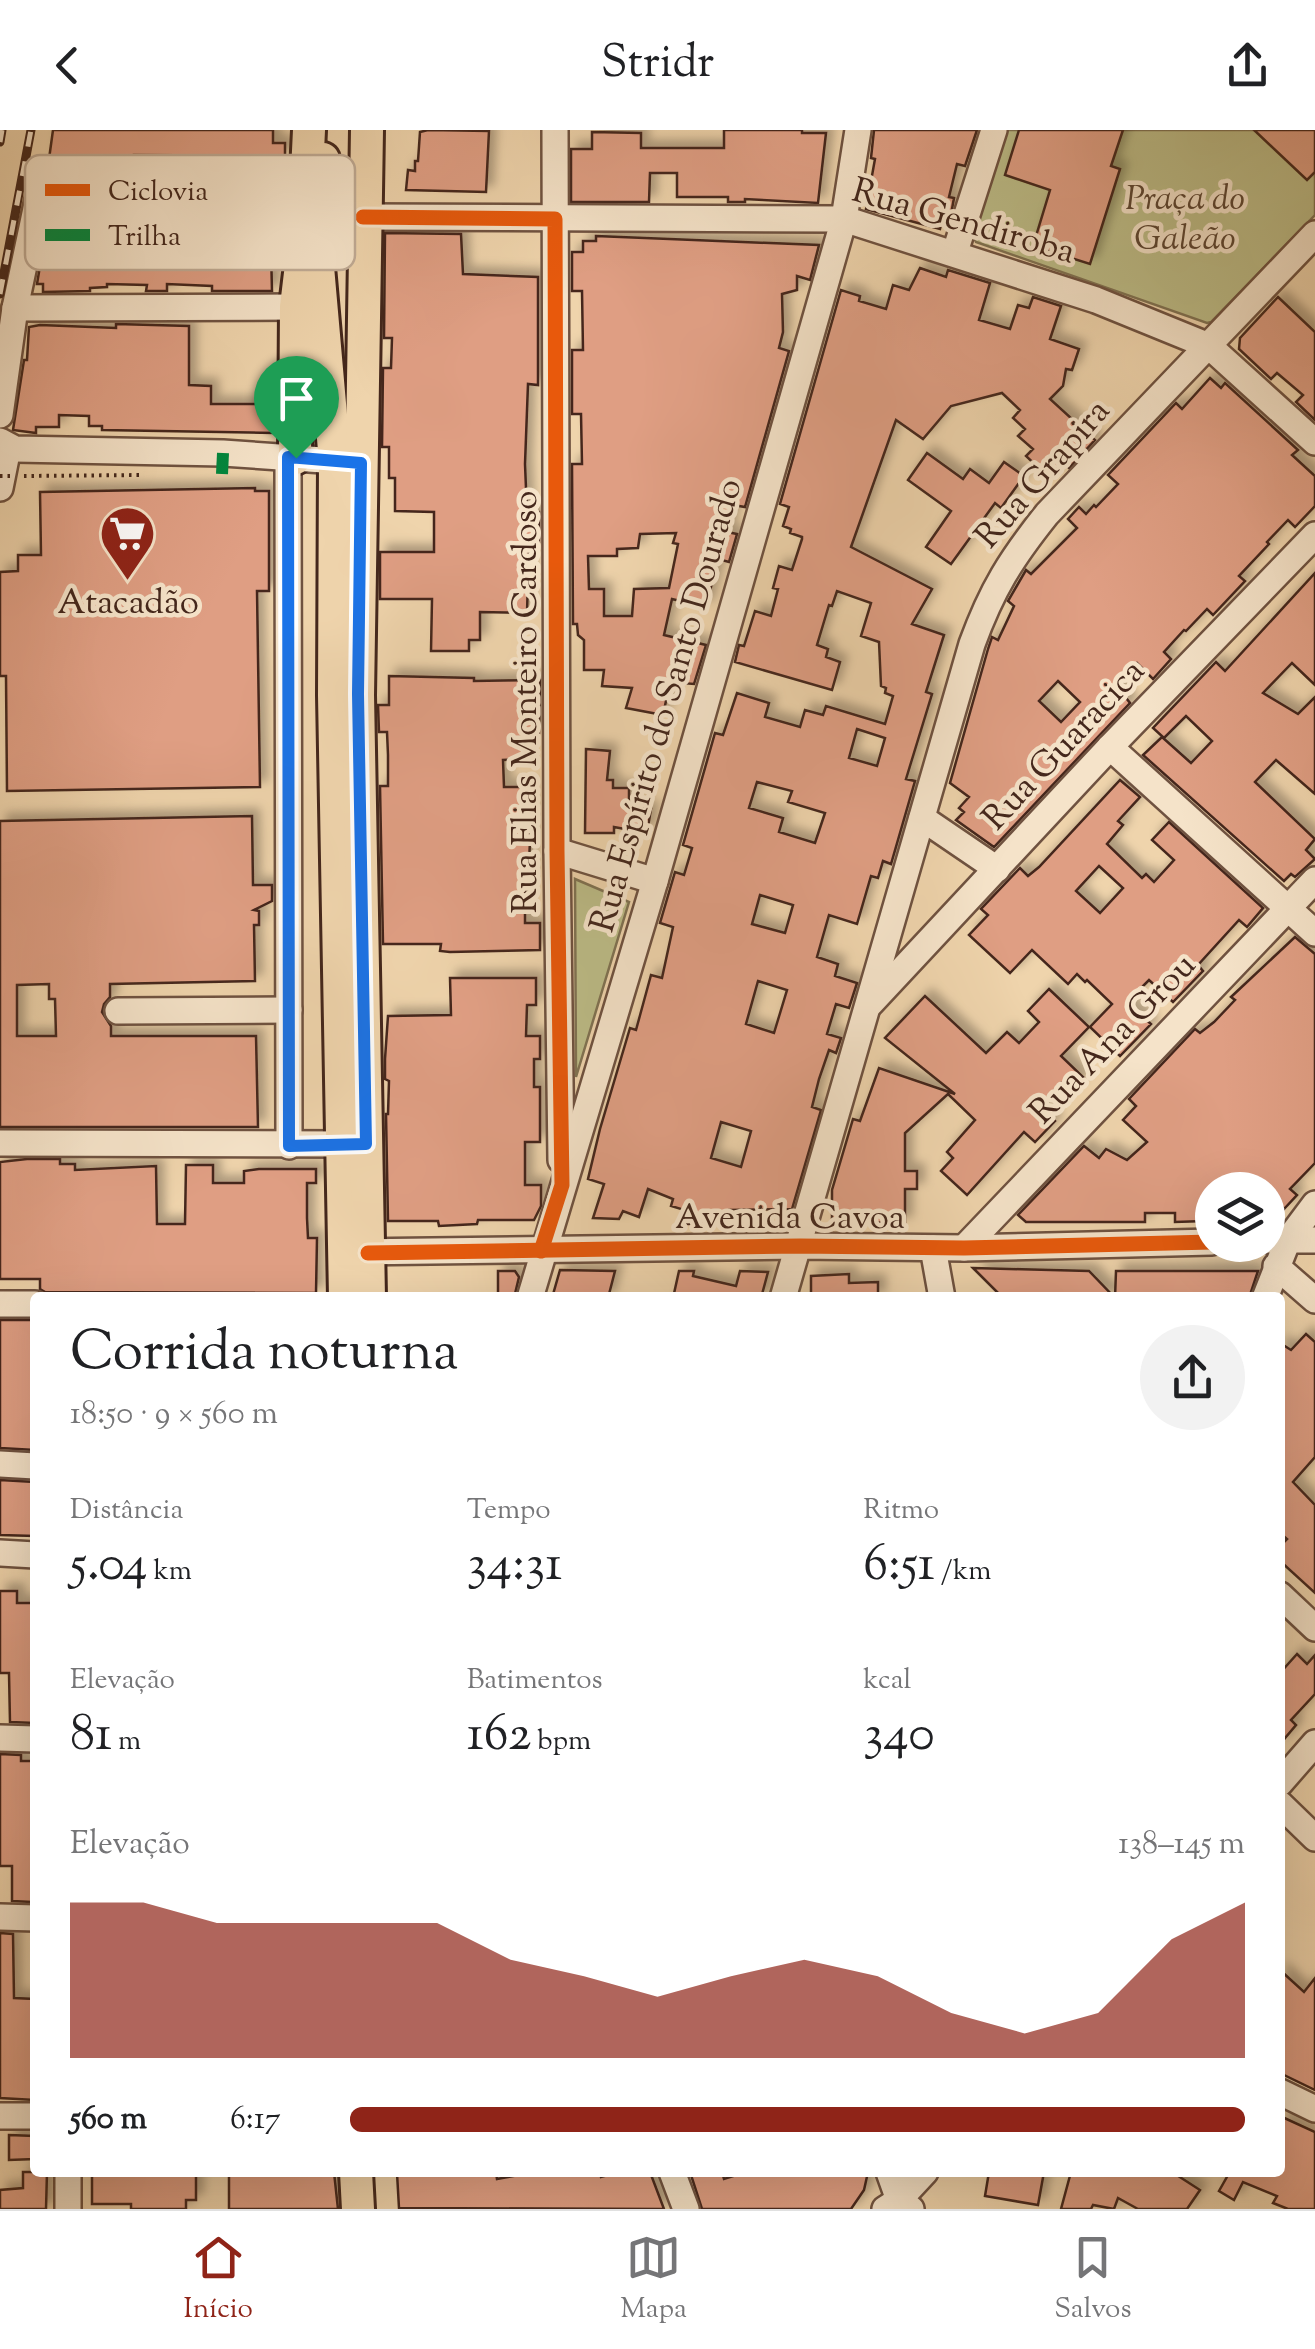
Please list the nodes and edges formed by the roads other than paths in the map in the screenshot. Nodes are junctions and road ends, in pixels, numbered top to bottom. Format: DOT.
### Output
graph roads {
  1 [pos="308,130"];
  2 [pos="324,130"];
  3 [pos="367,130"];
  4 [pos="555,130"];
  5 [pos="858,130"];
  6 [pos="994,130"];
  7 [pos="307,155"];
  8 [pos="324,155"];
  9 [pos="355,214"];
  10 [pos="364,217"];
  11 [pos="555,219"];
  12 [pos="844,219"];
  13 [pos="1315,234"];
  14 [pos="955,252"];
  15 [pos="25,261"];
  16 [pos="301,270"];
  17 [pos="320,270"];
  18 [pos="296,307"];
  19 [pos="15,308"];
  20 [pos="1209,346"];
  21 [pos="0,415"];
  22 [pos="1315,442"];
  23 [pos="8,446"];
  24 [pos="292,457"];
  25 [pos="348,462"];
  26 [pos="7,482"];
  27 [pos="1315,535"];
  28 [pos="1110,747"];
  29 [pos="922,818"];
  30 [pos="556,851"];
  31 [pos="997,869"];
  32 [pos="1315,880"];
  33 [pos="654,881"];
  34 [pos="1289,907"];
  35 [pos="1315,932"];
  36 [pos="868,1006"];
  37 [pos="289,1010"];
  38 [pos="118,1011"];
  39 [pos="0,1143"];
  40 [pos="354,1144"];
  41 [pos="289,1146"];
  42 [pos="562,1185"];
  43 [pos="1315,1204"];
  44 [pos="1285,1233"];
  45 [pos="1285,1240"];
  46 [pos="1315,1240"];
  47 [pos="1195,1242"];
  48 [pos="800,1246"];
  49 [pos="933,1248"];
  50 [pos="964,1248"];
  51 [pos="542,1251"];
  52 [pos="356,1252"];
  53 [pos="1276,1262"];
  54 [pos="1276,1266"];
  55 [pos="347,1292"];
  56 [pos="367,1292"];
  57 [pos="532,1292"];
  58 [pos="785,1292"];
  59 [pos="941,1292"];
  60 [pos="1267,1292"];
  61 [pos="1315,1300"];
  62 [pos="0,1304"];
  63 [pos="30,1304"];
  64 [pos="0,1464"];
  65 [pos="30,1466"];
  66 [pos="0,1554"];
  67 [pos="30,1555"];
  68 [pos="1285,1599"];
  69 [pos="1315,1628"];
  70 [pos="0,1738"];
  71 [pos="30,1739"];
  72 [pos="1315,1743"];
  73 [pos="1285,1776"];
  74 [pos="1285,1809"];
  75 [pos="1315,1838"];
  76 [pos="0,1917"];
  77 [pos="30,1918"];
  78 [pos="1285,2094"];
  79 [pos="1315,2109"];
  80 [pos="0,2116"];
  81 [pos="30,2116"];
  82 [pos="68,2177"];
  83 [pos="356,2177"];
  84 [pos="377,2177"];
  85 [pos="674,2177"];
  86 [pos="890,2177"];
  87 [pos="921,2177"];
  88 [pos="898,2206"];
  89 [pos="68,2209"];
  90 [pos="358,2209"];
  91 [pos="379,2209"];
  92 [pos="686,2209"];
  1 -- 7 [label="main road"];
  2 -- 8 [label="main road"];
  3 -- 10 [label="main road"];
  4 -- 11 [label="street, Rua Elias Monteiro Cardoso"];
  5 -- 12 [label="street, Rua Espírito do Santo Dourado"];
  6 -- 14 [label="street"];
  9 -- 10 [label="main road"];
  10 -- 11 [label="street, Rua Gendiroba"];
  10 -- 25 [label="main road"];
  11 -- 12 [label="street, Rua Gendiroba"];
  11 -- 30 [label="street, Rua Elias Monteiro Cardoso"];
  12 -- 14 [label="street, Rua Gendiroba"];
  12 -- 33 [label="street, Rua Espírito do Santo Dourado"];
  13 -- 20 [label="street, Rua Grapira"];
  14 -- 20 [label="street, Rua Gendiroba"];
  15 -- 19 [label="street"];
  16 -- 18 [label="main road"];
  17 -- 25 [label="main road"];
  18 -- 19 [label="street"];
  18 -- 24 [label="main road"];
  19 -- 21 [label="street"];
  20 -- 22 [label="street, Rua Gendiroba"];
  20 -- 29 [label="street, Rua Grapira"];
  23 -- 24 [label="street"];
  23 -- 26 [label="street"];
  24 -- 25 [label="street"];
  24 -- 37 [label="street"];
  25 -- 40 [label="main road"];
  27 -- 28 [label="street, Rua Guaracica"];
  28 -- 31 [label="street, Rua Guaracica"];
  28 -- 34 [label="street"];
  29 -- 31 [label="street"];
  29 -- 36 [label="street, Rua Grapira"];
  30 -- 33 [label="street"];
  30 -- 42 [label="street, Rua Elias Monteiro Cardoso"];
  31 -- 36 [label="street, Rua Guaracica"];
  32 -- 34 [label="street, Rua Ana Grou"];
  33 -- 42 [label="street, Rua Espírito do Santo Dourado"];
  34 -- 35 [label="street"];
  34 -- 50 [label="street, Rua Ana Grou"];
  36 -- 48 [label="street, Rua Grapira"];
  37 -- 38 [label="street"];
  37 -- 41 [label="street"];
  39 -- 41 [label="street"];
  40 -- 41 [label="street"];
  40 -- 52 [label="main road"];
  42 -- 51 [label="street, Rua Espírito do Santo Dourado"];
  43 -- 44 [label="street"];
  45 -- 46 [label="street"];
  47 -- 50 [label="street, Avenida Cavoa"];
  48 -- 49 [label="street, Avenida Cavoa"];
  48 -- 51 [label="street, Avenida Cavoa"];
  48 -- 58 [label="street, Rua Grapira"];
  49 -- 50 [label="street, Avenida Cavoa"];
  49 -- 59 [label="street"];
  51 -- 52 [label="street, Avenida Cavoa"];
  51 -- 57 [label="street, Rua Espírito do Santo Dourado"];
  52 -- 55 [label="main road"];
  52 -- 56 [label="main road"];
  53 -- 54 [label="street"];
  54 -- 60 [label="street"];
  54 -- 61 [label="street"];
  62 -- 63 [label="street"];
  64 -- 65 [label="street"];
  66 -- 67 [label="street"];
  68 -- 69 [label="street"];
  70 -- 71 [label="street"];
  72 -- 73 [label="street"];
  74 -- 75 [label="street"];
  76 -- 77 [label="street"];
  78 -- 79 [label="street"];
  80 -- 81 [label="street"];
  82 -- 89 [label="street"];
  83 -- 90 [label="main road"];
  84 -- 91 [label="main road"];
  85 -- 92 [label="street"];
  86 -- 88 [label="street"];
  87 -- 88 [label="street"];
}
